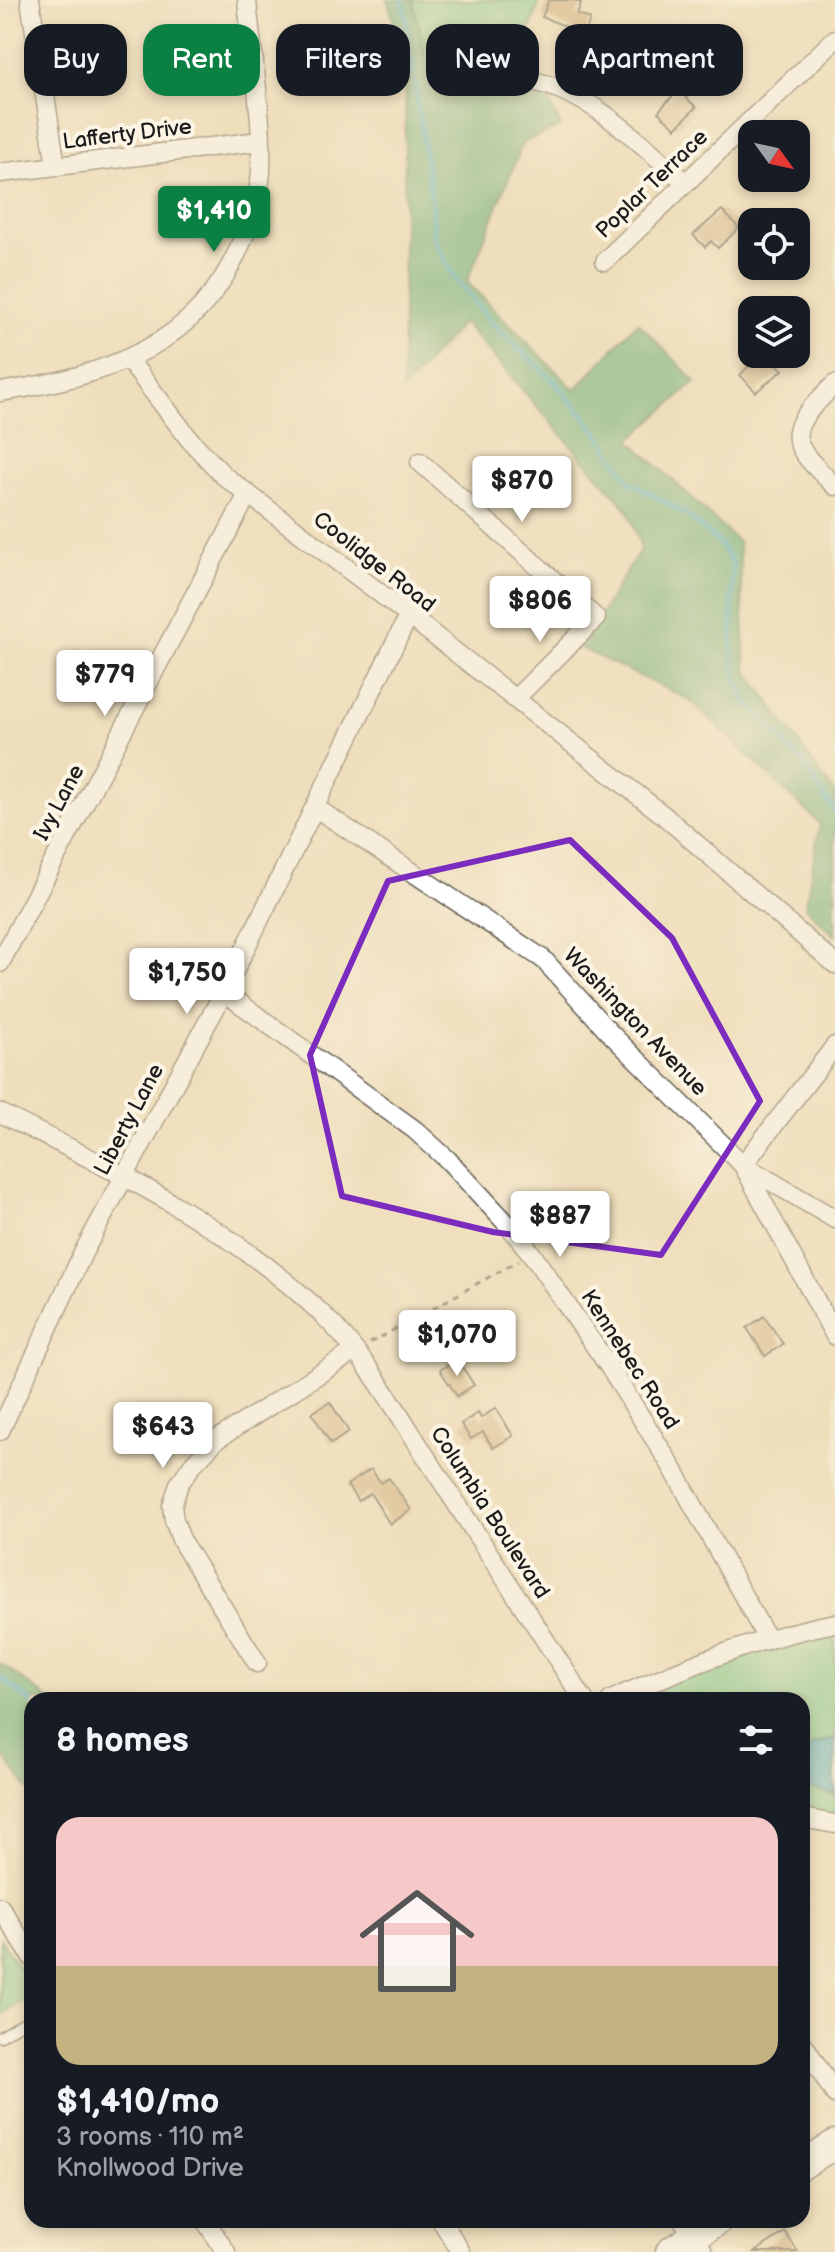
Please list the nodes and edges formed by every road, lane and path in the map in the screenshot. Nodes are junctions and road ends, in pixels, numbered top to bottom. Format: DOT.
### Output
graph roads {
  1 [pos="30,0"];
  2 [pos="247,0"];
  3 [pos="835,39"];
  4 [pos="539,81"];
  5 [pos="260,141"];
  6 [pos="56,166"];
  7 [pos="0,173"];
  8 [pos="685,182"];
  9 [pos="605,261"];
  10 [pos="128,359"];
  11 [pos="835,384"];
  12 [pos="0,392"];
  13 [pos="420,462"];
  14 [pos="835,486"];
  15 [pos="248,494"];
  16 [pos="408,617"];
  17 [pos="515,699"];
  18 [pos="316,808"];
  19 [pos="0,963"];
  20 [pos="835,964"];
  21 [pos="224,992"];
  22 [pos="835,1046"];
  23 [pos="0,1113"];
  24 [pos="743,1165"];
  25 [pos="125,1176"];
  26 [pos="835,1219"];
  27 [pos="531,1253"];
  28 [pos="835,1336"];
  29 [pos="355,1351"];
  30 [pos="0,1431"];
  31 [pos="835,1623"];
  32 [pos="767,1639"];
  33 [pos="257,1663"];
  34 [pos="579,1692"];
  35 [pos="629,1692"];
  36 [pos="810,1819"];
  37 [pos="835,1824"];
  38 [pos="0,1907"];
  39 [pos="24,1944"];
  40 [pos="24,2022"];
  41 [pos="0,2037"];
  42 [pos="810,2055"];
  43 [pos="835,2094"];
  44 [pos="835,2144"];
  45 [pos="810,2160"];
  46 [pos="210,2228"];
  47 [pos="446,2228"];
  48 [pos="694,2236"];
  49 [pos="226,2252"];
  50 [pos="461,2252"];
  51 [pos="670,2252"];
  1 -- 6 [label="street"];
  2 -- 5 [label="street"];
  3 -- 8 [label="street, Poplar Terrace"];
  4 -- 8 [label="street"];
  5 -- 6 [label="street, Lafferty Drive"];
  5 -- 10 [label="street"];
  6 -- 7 [label="street, Lafferty Drive"];
  8 -- 9 [label="street, Poplar Terrace"];
  10 -- 12 [label="street"];
  10 -- 15 [label="street, Coolidge Road"];
  11 -- 14 [label="street"];
  13 -- 17 [label="street"];
  15 -- 16 [label="street, Coolidge Road"];
  15 -- 19 [label="street, Ivy Lane"];
  16 -- 17 [label="street, Coolidge Road"];
  16 -- 18 [label="street, Liberty Lane"];
  17 -- 20 [label="street, Coolidge Road"];
  18 -- 21 [label="street, Liberty Lane"];
  18 -- 24 [label="street, Washington Avenue"];
  21 -- 25 [label="street, Liberty Lane"];
  21 -- 27 [label="street, Kennebec Road"];
  22 -- 24 [label="street"];
  23 -- 25 [label="street, Columbia Boulevard"];
  24 -- 26 [label="street, Washington Avenue"];
  24 -- 28 [label="street"];
  25 -- 29 [label="street, Columbia Boulevard"];
  25 -- 30 [label="street, Liberty Lane"];
  27 -- 29 [label="path"];
  27 -- 32 [label="street, Kennebec Road"];
  29 -- 33 [label="street"];
  29 -- 34 [label="street, Columbia Boulevard"];
  31 -- 32 [label="street"];
  32 -- 35 [label="street"];
  36 -- 37 [label="street"];
  38 -- 39 [label="street"];
  40 -- 41 [label="lane"];
  42 -- 43 [label="street"];
  44 -- 45 [label="main road"];
  46 -- 49 [label="street"];
  47 -- 50 [label="street"];
  48 -- 51 [label="main road"];
}
